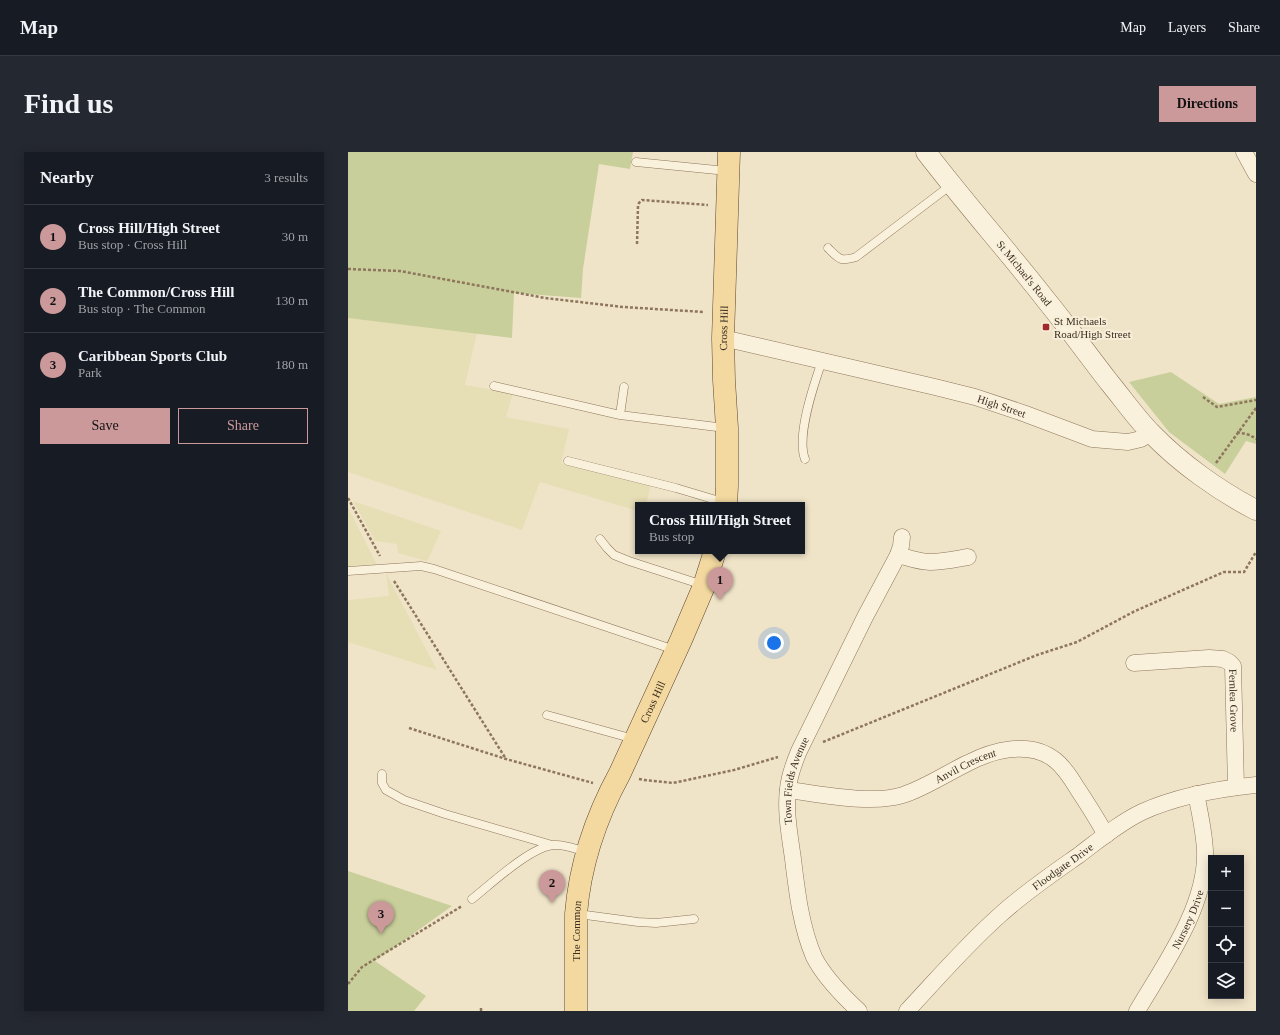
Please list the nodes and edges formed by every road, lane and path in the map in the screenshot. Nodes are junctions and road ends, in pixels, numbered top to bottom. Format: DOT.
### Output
graph roads {
  1 [pos="926,152"];
  2 [pos="1244,152"];
  3 [pos="636,162"];
  4 [pos="728,162"];
  5 [pos="1256,174"];
  6 [pos="951,185"];
  7 [pos="727,206"];
  8 [pos="637,244"];
  9 [pos="828,248"];
  10 [pos="348,269"];
  11 [pos="724,314"];
  12 [pos="723,338"];
  13 [pos="822,361"];
  14 [pos="494,386"];
  15 [pos="624,387"];
  16 [pos="1203,397"];
  17 [pos="1256,400"];
  18 [pos="1256,408"];
  19 [pos="620,415"];
  20 [pos="727,428"];
  21 [pos="1237,432"];
  22 [pos="1151,433"];
  23 [pos="1256,439"];
  24 [pos="806,459"];
  25 [pos="568,462"];
  26 [pos="1206,479"];
  27 [pos="348,498"];
  28 [pos="720,502"];
  29 [pos="726,502"];
  30 [pos="1256,510"];
  31 [pos="902,537"];
  32 [pos="600,539"];
  33 [pos="1256,552"];
  34 [pos="714,554"];
  35 [pos="898,555"];
  36 [pos="968,556"];
  37 [pos="387,568"];
  38 [pos="348,571"];
  39 [pos="704,586"];
  40 [pos="676,650"];
  41 [pos="1134,663"];
  42 [pos="547,715"];
  43 [pos="410,728"];
  44 [pos="636,739"];
  45 [pos="799,751"];
  46 [pos="506,759"];
  47 [pos="382,774"];
  48 [pos="616,781"];
  49 [pos="1256,786"];
  50 [pos="1236,787"];
  51 [pos="788,790"];
  52 [pos="1196,794"];
  53 [pos="1106,834"];
  54 [pos="552,845"];
  55 [pos="586,852"];
  56 [pos="472,899"];
  57 [pos="576,914"];
  58 [pos="694,919"];
  59 [pos="348,984"];
  60 [pos="576,1011"];
  61 [pos="859,1011"];
  62 [pos="907,1011"];
  63 [pos="1136,1011"];
  1 -- 6 [label="street, St Michael's Road"];
  2 -- 5 [label="street"];
  3 -- 4 [label="lane"];
  4 -- 7 [label="main road, Cross Hill"];
  6 -- 9 [label="lane"];
  6 -- 22 [label="street, St Michael's Road"];
  7 -- 8 [label="path"];
  7 -- 11 [label="main road, Cross Hill"];
  10 -- 11 [label="path"];
  11 -- 12 [label="main road, Cross Hill"];
  12 -- 13 [label="street, High Street"];
  12 -- 20 [label="main road, Cross Hill"];
  13 -- 22 [label="street, High Street"];
  13 -- 24 [label="lane"];
  14 -- 19 [label="lane"];
  15 -- 19 [label="lane"];
  16 -- 17 [label="path"];
  18 -- 21 [label="path"];
  19 -- 20 [label="lane"];
  20 -- 29 [label="main road, Cross Hill"];
  21 -- 23 [label="path"];
  21 -- 26 [label="path"];
  22 -- 26 [label="street"];
  25 -- 28 [label="lane"];
  26 -- 30 [label="street"];
  27 -- 37 [label="path"];
  31 -- 35 [label="street, Town Fields Avenue"];
  32 -- 39 [label="lane"];
  33 -- 45 [label="path"];
  34 -- 39 [label="main road, Cross Hill"];
  35 -- 36 [label="street"];
  35 -- 45 [label="street, Town Fields Avenue"];
  37 -- 38 [label="lane"];
  37 -- 40 [label="lane"];
  37 -- 46 [label="path"];
  39 -- 40 [label="main road, Cross Hill"];
  40 -- 44 [label="main road, Cross Hill"];
  41 -- 50 [label="street, Fernlea Grove"];
  42 -- 44 [label="lane"];
  43 -- 46 [label="path"];
  44 -- 48 [label="main road, Cross Hill"];
  45 -- 48 [label="path"];
  45 -- 51 [label="street, Town Fields Avenue"];
  46 -- 48 [label="path"];
  47 -- 54 [label="lane"];
  48 -- 55 [label="main road, Cross Hill"];
  49 -- 50 [label="street, Floodgate Drive"];
  50 -- 52 [label="street, Floodgate Drive"];
  51 -- 53 [label="street, Anvil Crescent"];
  51 -- 61 [label="street, Town Fields Avenue"];
  52 -- 53 [label="street, Floodgate Drive"];
  52 -- 63 [label="street, Nursery Drive"];
  53 -- 62 [label="street, Floodgate Drive"];
  54 -- 55 [label="lane"];
  54 -- 56 [label="lane"];
  55 -- 57 [label="main road, The Common"];
  56 -- 59 [label="path"];
  57 -- 58 [label="lane"];
  57 -- 60 [label="main road, The Common"];
}
